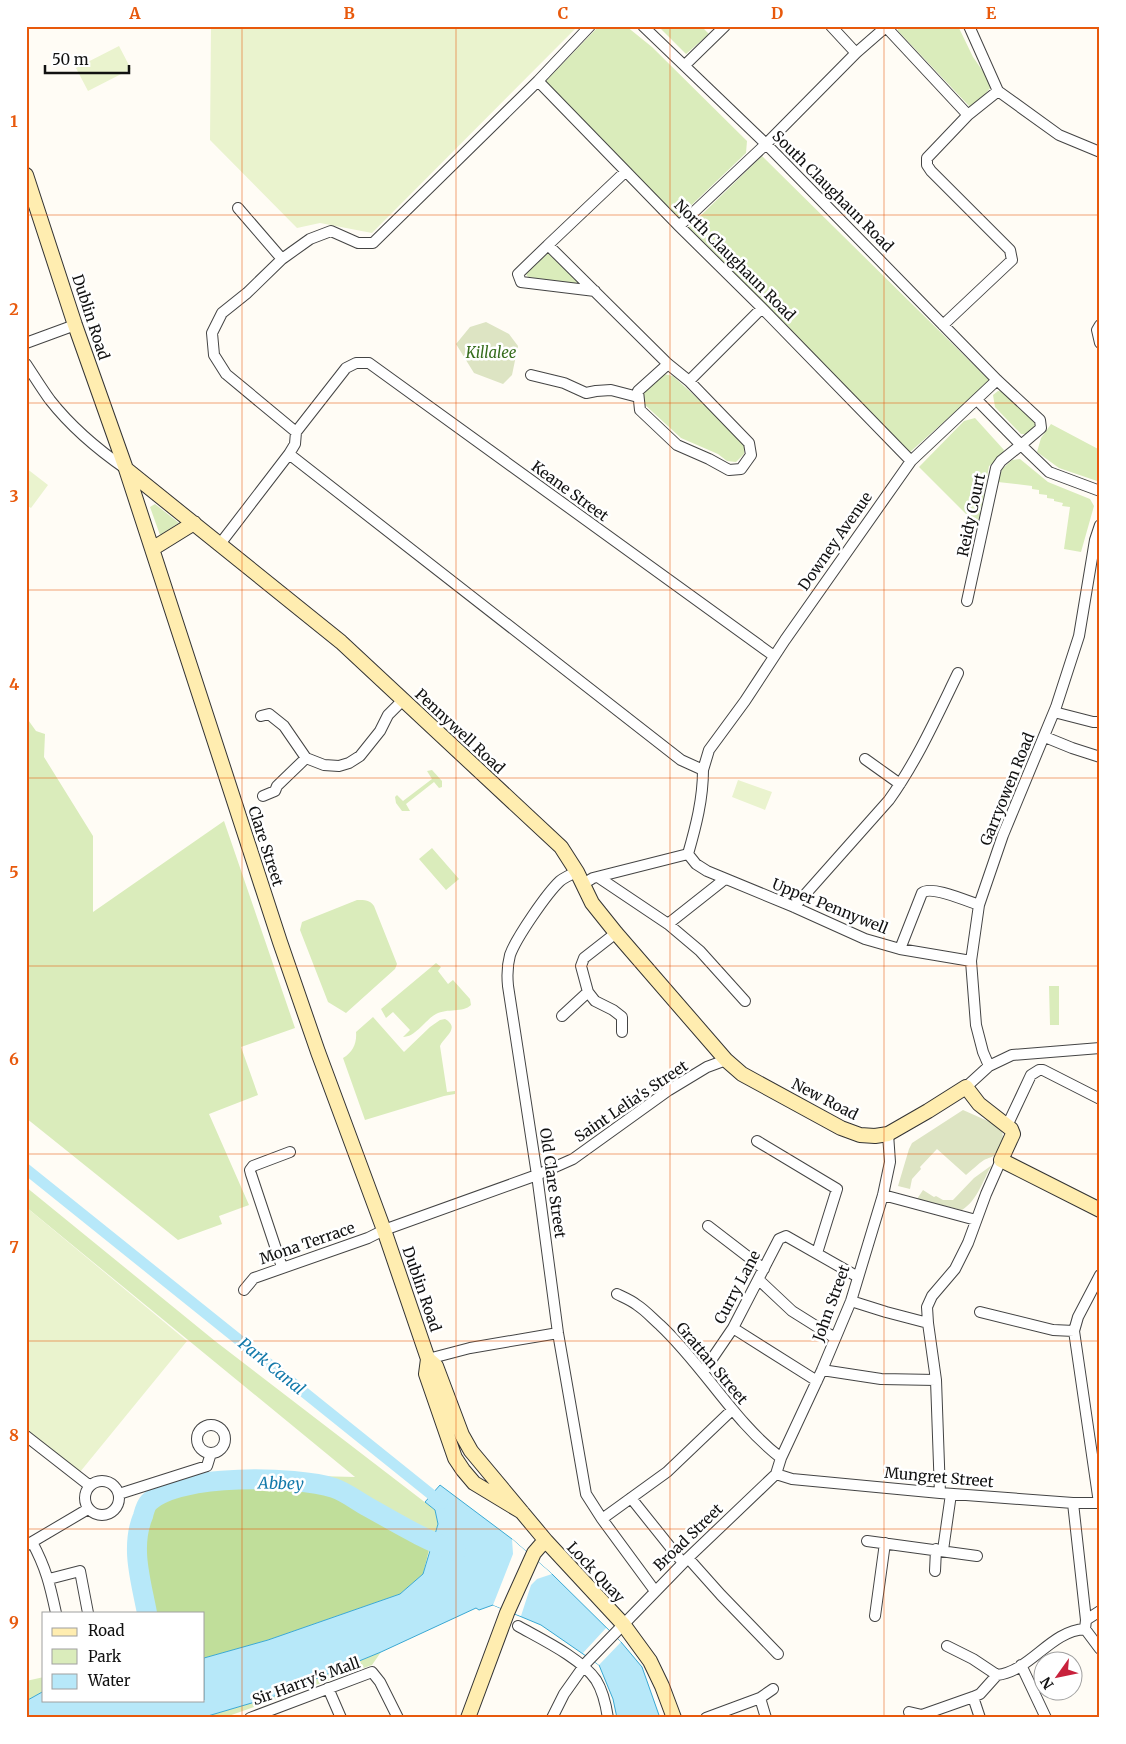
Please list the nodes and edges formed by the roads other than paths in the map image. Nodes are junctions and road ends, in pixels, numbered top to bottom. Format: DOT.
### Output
graph roads {
  1 [pos="590,26"];
  2 [pos="643,26"];
  3 [pos="725,26"];
  4 [pos="831,26"];
  5 [pos="886,26"];
  6 [pos="969,26"];
  7 [pos="856,53"];
  8 [pos="685,65"];
  9 [pos="538,81"];
  10 [pos="998,91"];
  11 [pos="968,115"];
  12 [pos="766,144"];
  13 [pos="1100,152"];
  14 [pos="625,172"];
  15 [pos="26,175"];
  16 [pos="238,208"];
  17 [pos="679,226"];
  18 [pos="548,245"];
  19 [pos="282,259"];
  20 [pos="595,291"];
  21 [pos="762,308"];
  22 [pos="75,325"];
  23 [pos="943,325"];
  24 [pos="1100,325"];
  25 [pos="26,343"];
  26 [pos="1100,343"];
  27 [pos="26,364"];
  28 [pos="668,364"];
  29 [pos="531,375"];
  30 [pos="997,380"];
  31 [pos="689,381"];
  32 [pos="638,397"];
  33 [pos="977,400"];
  34 [pos="296,432"];
  35 [pos="1021,445"];
  36 [pos="289,454"];
  37 [pos="911,461"];
  38 [pos="126,469"];
  39 [pos="1100,491"];
  40 [pos="194,523"];
  41 [pos="1100,525"];
  42 [pos="220,544"];
  43 [pos="152,549"];
  44 [pos="967,601"];
  45 [pos="774,656"];
  46 [pos="958,673"];
  47 [pos="402,700"];
  48 [pos="1054,712"];
  49 [pos="261,716"];
  50 [pos="1100,722"];
  51 [pos="1044,737"];
  52 [pos="1100,757"];
  53 [pos="306,758"];
  54 [pos="865,759"];
  55 [pos="703,770"];
  56 [pos="900,784"];
  57 [pos="263,796"];
  58 [pos="688,854"];
  59 [pos="598,877"];
  60 [pos="580,878"];
  61 [pos="725,879"];
  62 [pos="979,905"];
  63 [pos="794,908"];
  64 [pos="668,924"];
  65 [pos="616,933"];
  66 [pos="900,949"];
  67 [pos="971,961"];
  68 [pos="588,992"];
  69 [pos="745,1001"];
  70 [pos="562,1016"];
  71 [pos="622,1032"];
  72 [pos="1100,1048"];
  73 [pos="726,1060"];
  74 [pos="989,1066"];
  75 [pos="966,1087"];
  76 [pos="1100,1099"];
  77 [pos="1007,1126"];
  78 [pos="888,1134"];
  79 [pos="757,1141"];
  80 [pos="290,1152"];
  81 [pos="1001,1160"];
  82 [pos="537,1175"];
  83 [pos="882,1195"];
  84 [pos="1100,1210"];
  85 [pos="976,1220"];
  86 [pos="708,1226"];
  87 [pos="384,1230"];
  88 [pos="817,1253"];
  89 [pos="282,1267"];
  90 [pos="764,1269"];
  91 [pos="1100,1275"];
  92 [pos="858,1277"];
  93 [pos="759,1280"];
  94 [pos="244,1290"];
  95 [pos="617,1294"];
  96 [pos="851,1301"];
  97 [pos="980,1312"];
  98 [pos="928,1323"];
  99 [pos="733,1328"];
  100 [pos="1074,1331"];
  101 [pos="558,1333"];
  102 [pos="835,1338"];
  103 [pos="428,1359"];
  104 [pos="822,1370"];
  105 [pos="703,1372"];
  106 [pos="936,1380"];
  107 [pos="817,1382"];
  108 [pos="732,1410"];
  109 [pos="26,1436"];
  110 [pos="211,1453"];
  111 [pos="781,1458"];
  112 [pos="776,1474"];
  113 [pos="90,1486"];
  114 [pos="940,1493"];
  115 [pos="119,1494"];
  116 [pos="952,1494"];
  117 [pos="631,1498"];
  118 [pos="1073,1503"];
  119 [pos="1100,1503"];
  120 [pos="88,1509"];
  121 [pos="522,1512"];
  122 [pos="602,1519"];
  123 [pos="546,1541"];
  124 [pos="867,1541"];
  125 [pos="885,1543"];
  126 [pos="29,1544"];
  127 [pos="940,1550"];
  128 [pos="977,1556"];
  129 [pos="685,1560"];
  130 [pos="934,1571"];
  131 [pos="49,1579"];
  132 [pos="655,1591"];
  133 [pos="1100,1610"];
  134 [pos="56,1612"];
  135 [pos="88,1612"];
  136 [pos="875,1616"];
  137 [pos="1085,1624"];
  138 [pos="518,1626"];
  139 [pos="618,1628"];
  140 [pos="947,1646"];
  141 [pos="1100,1649"];
  142 [pos="778,1654"];
  143 [pos="585,1665"];
  144 [pos="1021,1666"];
  145 [pos="997,1675"];
  146 [pos="328,1688"];
  147 [pos="773,1689"];
  148 [pos="973,1697"];
  149 [pos="760,1698"];
  150 [pos="909,1712"];
  151 [pos="250,1718"];
  152 [pos="341,1718"];
  153 [pos="398,1718"];
  154 [pos="468,1718"];
  155 [pos="552,1718"];
  156 [pos="608,1718"];
  157 [pos="674,1718"];
  158 [pos="706,1718"];
  159 [pos="766,1718"];
  160 [pos="980,1718"];
  161 [pos="1046,1718"];
  1 -- 9 [label="street"];
  2 -- 8 [label="street, South Claughaun Road"];
  3 -- 8 [label="street"];
  4 -- 7 [label="street"];
  5 -- 7 [label="street"];
  5 -- 11 [label="street"];
  6 -- 10 [label="street"];
  7 -- 12 [label="street"];
  8 -- 12 [label="street, South Claughaun Road"];
  9 -- 14 [label="street, North Claughaun Road"];
  9 -- 19 [label="street"];
  10 -- 11 [label="street"];
  10 -- 13 [label="street"];
  11 -- 23 [label="street"];
  12 -- 17 [label="street"];
  12 -- 23 [label="street, South Claughaun Road"];
  14 -- 17 [label="street, North Claughaun Road"];
  14 -- 18 [label="street"];
  15 -- 22 [label="main road, Dublin Road"];
  16 -- 19 [label="street"];
  17 -- 21 [label="street, North Claughaun Road"];
  18 -- 20 [label="street"];
  18 -- 20 [label="street"];
  19 -- 34 [label="street"];
  20 -- 28 [label="street"];
  21 -- 31 [label="street"];
  21 -- 37 [label="street, North Claughaun Road"];
  22 -- 25 [label="street"];
  22 -- 38 [label="main road, Dublin Road"];
  23 -- 30 [label="street, South Claughaun Road"];
  24 -- 26 [label="street"];
  27 -- 38 [label="street"];
  28 -- 31 [label="street"];
  28 -- 32 [label="street"];
  29 -- 32 [label="street"];
  30 -- 33 [label="street, Downey Avenue"];
  30 -- 35 [label="street, Reidy Court"];
  31 -- 32 [label="street"];
  33 -- 35 [label="street"];
  33 -- 37 [label="street, Downey Avenue"];
  34 -- 36 [label="street"];
  34 -- 45 [label="street, Keane Street"];
  35 -- 39 [label="street"];
  35 -- 44 [label="street, Reidy Court"];
  36 -- 42 [label="street"];
  36 -- 55 [label="street"];
  37 -- 45 [label="street, Downey Avenue"];
  38 -- 40 [label="main road, Pennywell Road"];
  38 -- 43 [label="main road, Clare Street"];
  40 -- 42 [label="main road, Pennywell Road"];
  40 -- 43 [label="main road"];
  41 -- 48 [label="street, Garryowen Road"];
  42 -- 47 [label="main road, Pennywell Road"];
  43 -- 87 [label="main road, Clare Street"];
  45 -- 55 [label="street, Downey Avenue"];
  46 -- 56 [label="street"];
  47 -- 53 [label="street"];
  47 -- 60 [label="main road, Pennywell Road"];
  48 -- 50 [label="street"];
  48 -- 51 [label="street, Garryowen Road"];
  49 -- 53 [label="street"];
  51 -- 52 [label="street"];
  51 -- 62 [label="street, Garryowen Road"];
  53 -- 57 [label="street"];
  54 -- 56 [label="street"];
  55 -- 58 [label="street, Downey Avenue"];
  56 -- 63 [label="street"];
  58 -- 59 [label="street, Old Clare Street"];
  58 -- 61 [label="street, Upper Pennywell"];
  59 -- 60 [label="street, Old Clare Street"];
  59 -- 64 [label="street"];
  60 -- 65 [label="main road, Pennywell Road"];
  60 -- 82 [label="street, Old Clare Street"];
  61 -- 63 [label="street, Upper Pennywell"];
  61 -- 64 [label="street"];
  62 -- 66 [label="street"];
  62 -- 67 [label="street, Garryowen Road"];
  63 -- 66 [label="street, Upper Pennywell"];
  64 -- 69 [label="street"];
  65 -- 68 [label="street"];
  65 -- 73 [label="main road, Pennywell Road"];
  66 -- 67 [label="street, Upper Pennywell"];
  67 -- 74 [label="street, Garryowen Road"];
  68 -- 70 [label="street"];
  68 -- 71 [label="street"];
  72 -- 74 [label="street"];
  73 -- 78 [label="main road, New Road"];
  73 -- 82 [label="street, Saint Lelia's Street"];
  74 -- 75 [label="street"];
  75 -- 77 [label="main road"];
  75 -- 78 [label="main road, New Road"];
  76 -- 77 [label="street"];
  77 -- 81 [label="main road"];
  78 -- 83 [label="street, John Street"];
  79 -- 88 [label="street"];
  80 -- 89 [label="street"];
  81 -- 84 [label="main road"];
  81 -- 85 [label="street"];
  82 -- 87 [label="street, Saint Lelia's Street"];
  82 -- 101 [label="street, Old Clare Street"];
  83 -- 85 [label="street"];
  83 -- 92 [label="street, John Street"];
  85 -- 98 [label="street"];
  86 -- 90 [label="street"];
  87 -- 89 [label="street, Mona Terrace"];
  87 -- 103 [label="main road, Dublin Road"];
  88 -- 90 [label="street, Curry Lane"];
  88 -- 92 [label="street"];
  89 -- 94 [label="street, Mona Terrace"];
  90 -- 93 [label="street, Curry Lane"];
  91 -- 100 [label="street"];
  92 -- 96 [label="street, John Street"];
  93 -- 99 [label="street, Curry Lane"];
  93 -- 102 [label="street"];
  95 -- 105 [label="street, Grattan Street"];
  96 -- 98 [label="street"];
  96 -- 102 [label="street, John Street"];
  97 -- 100 [label="street"];
  98 -- 106 [label="street"];
  99 -- 105 [label="street, Curry Lane"];
  99 -- 107 [label="street"];
  100 -- 119 [label="street"];
  101 -- 103 [label="street"];
  101 -- 122 [label="street, Old Clare Street"];
  102 -- 104 [label="street, John Street"];
  103 -- 121 [label="main road, Dublin Road"];
  104 -- 106 [label="street"];
  104 -- 107 [label="street, John Street"];
  105 -- 108 [label="street, Grattan Street"];
  106 -- 114 [label="street"];
  107 -- 111 [label="street, John Street"];
  108 -- 111 [label="street, Grattan Street"];
  108 -- 117 [label="street"];
  109 -- 113 [label="street"];
  110 -- 115 [label="street"];
  111 -- 112 [label="street, John Street"];
  112 -- 114 [label="street, Mungret Street"];
  112 -- 129 [label="street, Broad Street"];
  113 -- 115 [label="street"];
  113 -- 120 [label="street"];
  114 -- 116 [label="street, Mungret Street"];
  115 -- 120 [label="street"];
  116 -- 118 [label="street, Mungret Street"];
  116 -- 127 [label="street"];
  117 -- 122 [label="street"];
  117 -- 129 [label="street"];
  118 -- 119 [label="street, Mungret Street"];
  118 -- 137 [label="street"];
  120 -- 126 [label="street"];
  121 -- 123 [label="main road, Lock Quay"];
  122 -- 132 [label="street, Old Clare Street"];
  123 -- 139 [label="main road, Lock Quay"];
  123 -- 154 [label="main road"];
  124 -- 125 [label="street"];
  125 -- 127 [label="street"];
  125 -- 136 [label="street"];
  126 -- 131 [label="street"];
  127 -- 128 [label="street"];
  127 -- 130 [label="street"];
  129 -- 132 [label="street, Broad Street"];
  129 -- 142 [label="street"];
  131 -- 134 [label="street"];
  131 -- 135 [label="street"];
  132 -- 139 [label="street, Broad Street"];
  133 -- 137 [label="street"];
  137 -- 141 [label="street"];
  137 -- 144 [label="street"];
  138 -- 143 [label="street"];
  139 -- 143 [label="street, Broad Street"];
  139 -- 157 [label="main road, Lock Quay"];
  140 -- 145 [label="street"];
  143 -- 155 [label="street, Broad Street"];
  143 -- 156 [label="street"];
  144 -- 145 [label="street"];
  144 -- 161 [label="street"];
  145 -- 148 [label="street"];
  146 -- 151 [label="street, Sir Harry's Mall"];
  146 -- 152 [label="street"];
  146 -- 153 [label="street, Sir Harry's Mall"];
  147 -- 149 [label="street"];
  148 -- 150 [label="street"];
  148 -- 160 [label="street"];
  149 -- 158 [label="street"];
  149 -- 159 [label="street"];
}
